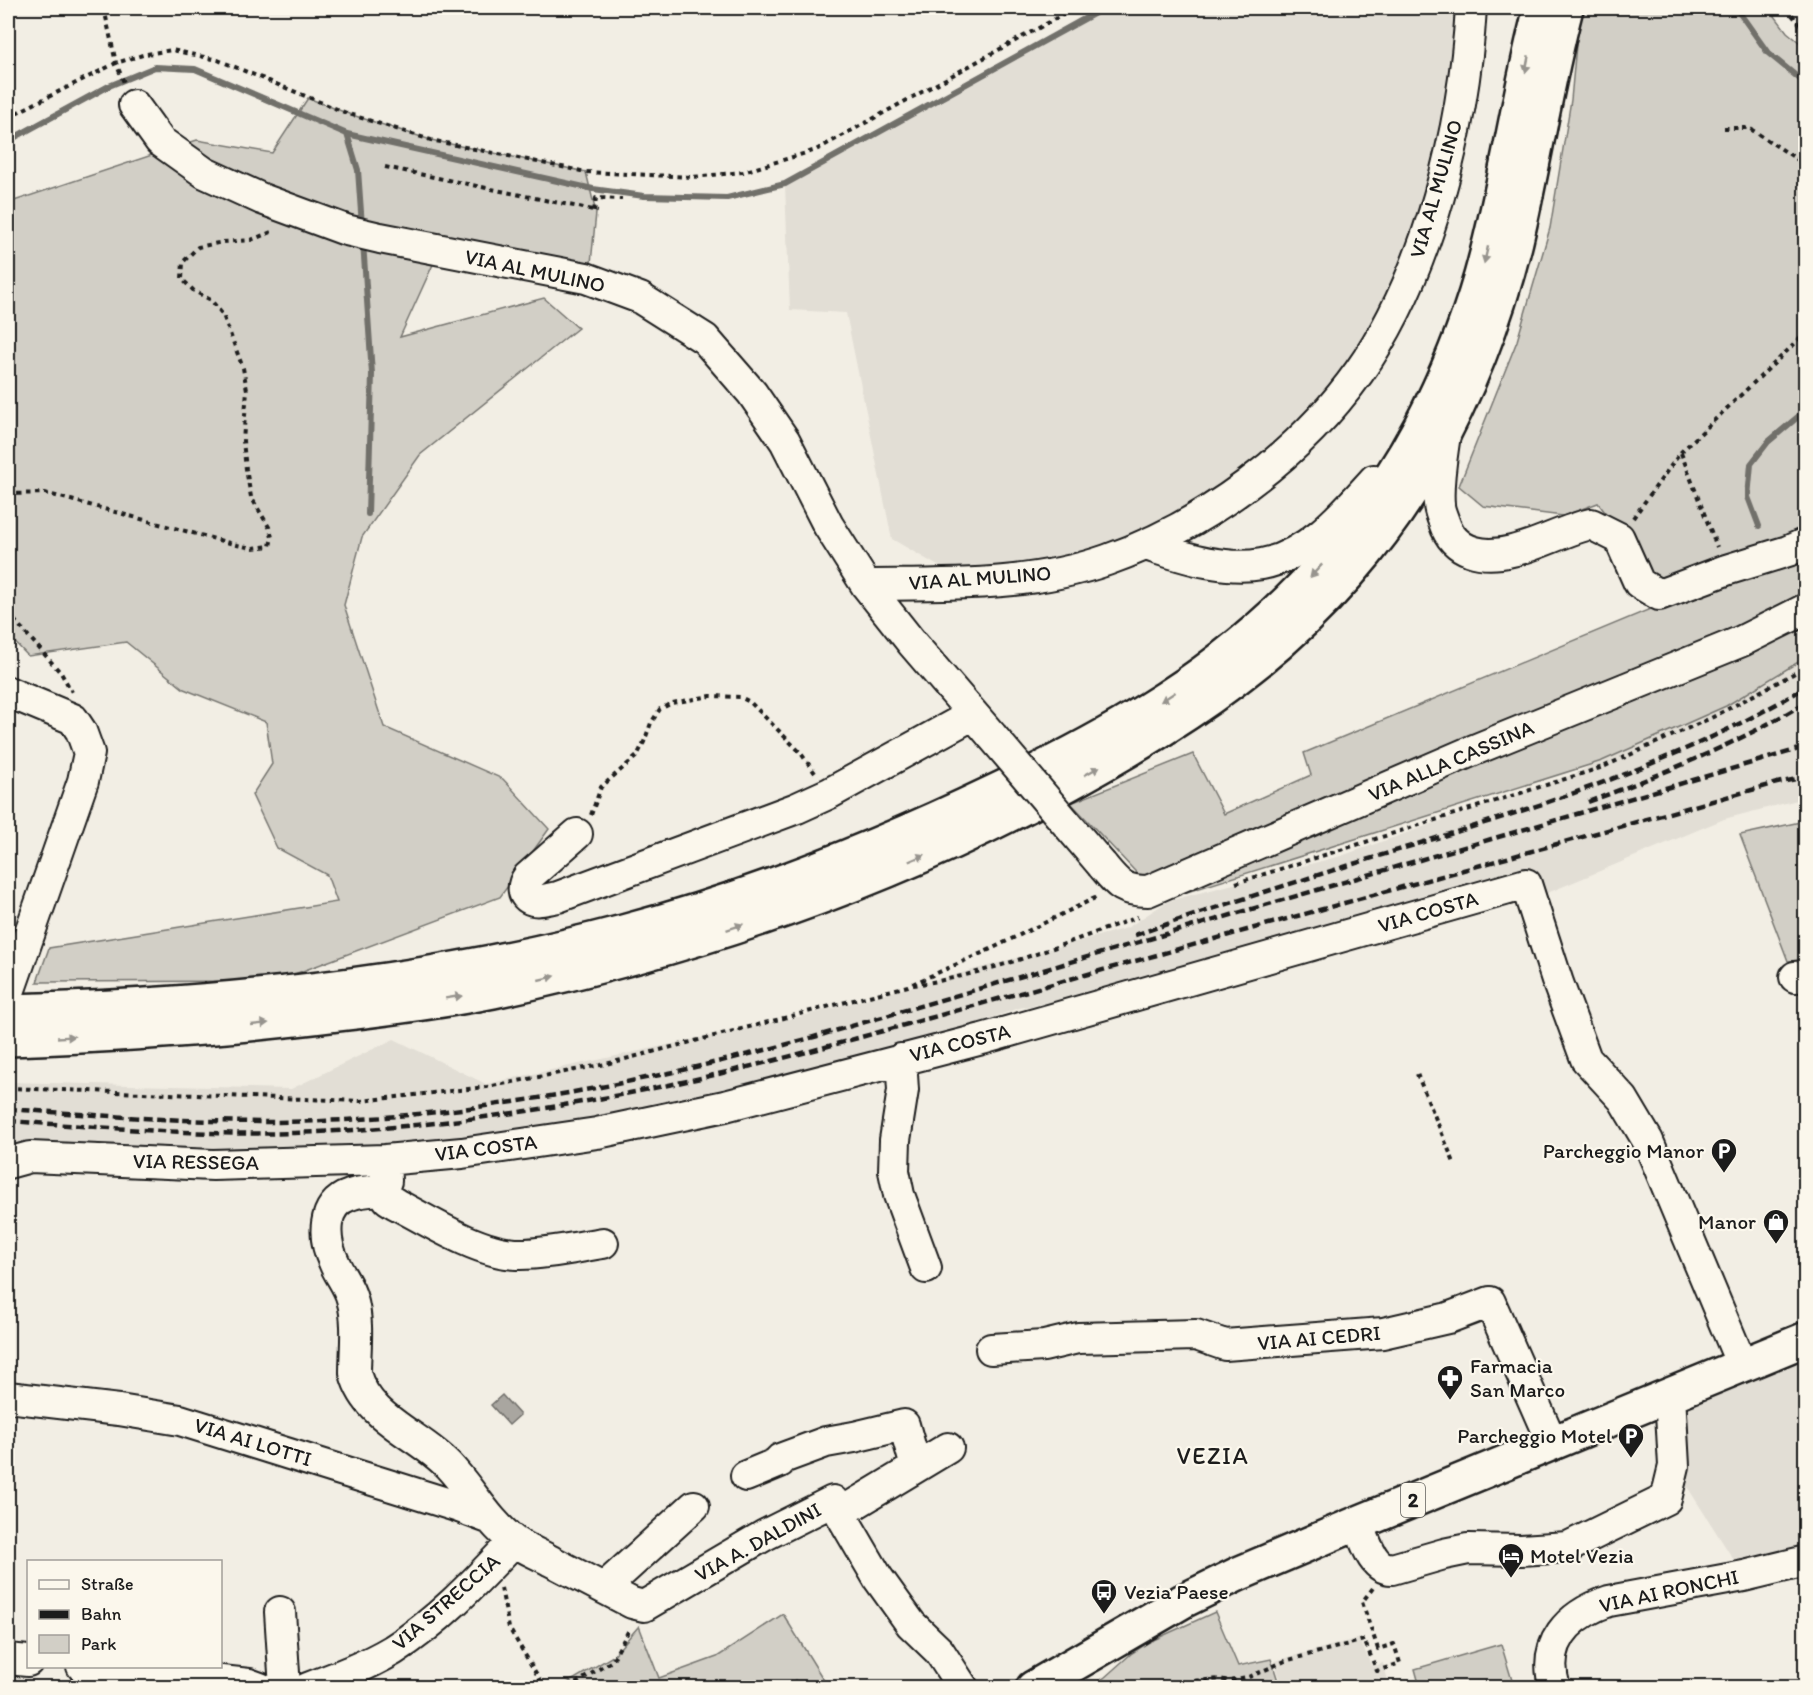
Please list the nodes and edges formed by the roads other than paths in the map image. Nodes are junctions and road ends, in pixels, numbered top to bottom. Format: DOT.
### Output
graph roads {
  1 [pos="1471,8"];
  2 [pos="1540,8"];
  3 [pos="1566,8"];
  4 [pos="134,105"];
  5 [pos="1433,428"];
  6 [pos="1806,543"];
  7 [pos="1145,545"];
  8 [pos="866,585"];
  9 [pos="1806,609"];
  10 [pos="8,692"];
  11 [pos="982,725"];
  12 [pos="577,834"];
  13 [pos="1110,874"];
  14 [pos="8,995"];
  15 [pos="8,1011"];
  16 [pos="8,1039"];
  17 [pos="901,1059"];
  18 [pos="385,1160"];
  19 [pos="8,1162"];
  20 [pos="382,1190"];
  21 [pos="603,1243"];
  22 [pos="926,1268"];
  23 [pos="1806,1339"];
  24 [pos="991,1349"];
  25 [pos="1742,1365"];
  26 [pos="1670,1395"];
  27 [pos="8,1397"];
  28 [pos="1552,1443"];
  29 [pos="948,1448"];
  30 [pos="916,1467"];
  31 [pos="746,1476"];
  32 [pos="694,1506"];
  33 [pos="836,1507"];
  34 [pos="491,1519"];
  35 [pos="1358,1523"];
  36 [pos="514,1541"];
  37 [pos="1806,1561"];
  38 [pos="604,1588"];
  39 [pos="280,1612"];
  40 [pos="8,1659"];
  41 [pos="27,1661"];
  42 [pos="101,1668"];
  43 [pos="260,1688"];
  44 [pos="285,1688"];
  45 [pos="308,1688"];
  46 [pos="963,1688"];
  47 [pos="1033,1688"];
  48 [pos="1555,1688"];
  1 -- 7 [label="street, VIA AL MULINO"];
  2 -- 5 [label="main road, one-way"];
  3 -- 5 [label="main road"];
  4 -- 8 [label="street, VIA AL MULINO"];
  5 -- 6 [label="street"];
  5 -- 7 [label="street"];
  5 -- 15 [label="main road, one-way"];
  16 -- 5 [label="main road, one-way"];
  7 -- 8 [label="street, VIA AL MULINO"];
  8 -- 11 [label="street, VIA AL MULINO"];
  9 -- 13 [label="street, VIA ALLA CASSINA"];
  10 -- 14 [label="street"];
  11 -- 12 [label="street"];
  11 -- 13 [label="street, VIA AL MULINO, bridge"];
  17 -- 18 [label="street, VIA COSTA"];
  17 -- 22 [label="street"];
  17 -- 25 [label="street, VIA COSTA"];
  18 -- 19 [label="street, VIA RESSEGA"];
  18 -- 20 [label="street"];
  20 -- 21 [label="street"];
  20 -- 34 [label="street"];
  23 -- 25 [label="main road, 2"];
  24 -- 28 [label="street, VIA AI CEDRI"];
  25 -- 26 [label="main road, 2"];
  26 -- 28 [label="main road, 2"];
  26 -- 35 [label="street"];
  27 -- 34 [label="street, VIA AI LOTTI"];
  28 -- 35 [label="main road, 2"];
  29 -- 30 [label="street"];
  30 -- 31 [label="street"];
  30 -- 33 [label="street"];
  32 -- 38 [label="street"];
  33 -- 38 [label="street, VIA A. DALDINI"];
  33 -- 46 [label="street, VIA A. DALDINI"];
  34 -- 36 [label="street"];
  35 -- 47 [label="main road, 2"];
  36 -- 38 [label="street"];
  36 -- 45 [label="street, VIA STRECCIA"];
  37 -- 48 [label="street, VIA AI RONCHI"];
  39 -- 44 [label="street"];
  40 -- 41 [label="street"];
  42 -- 43 [label="street"];
}
